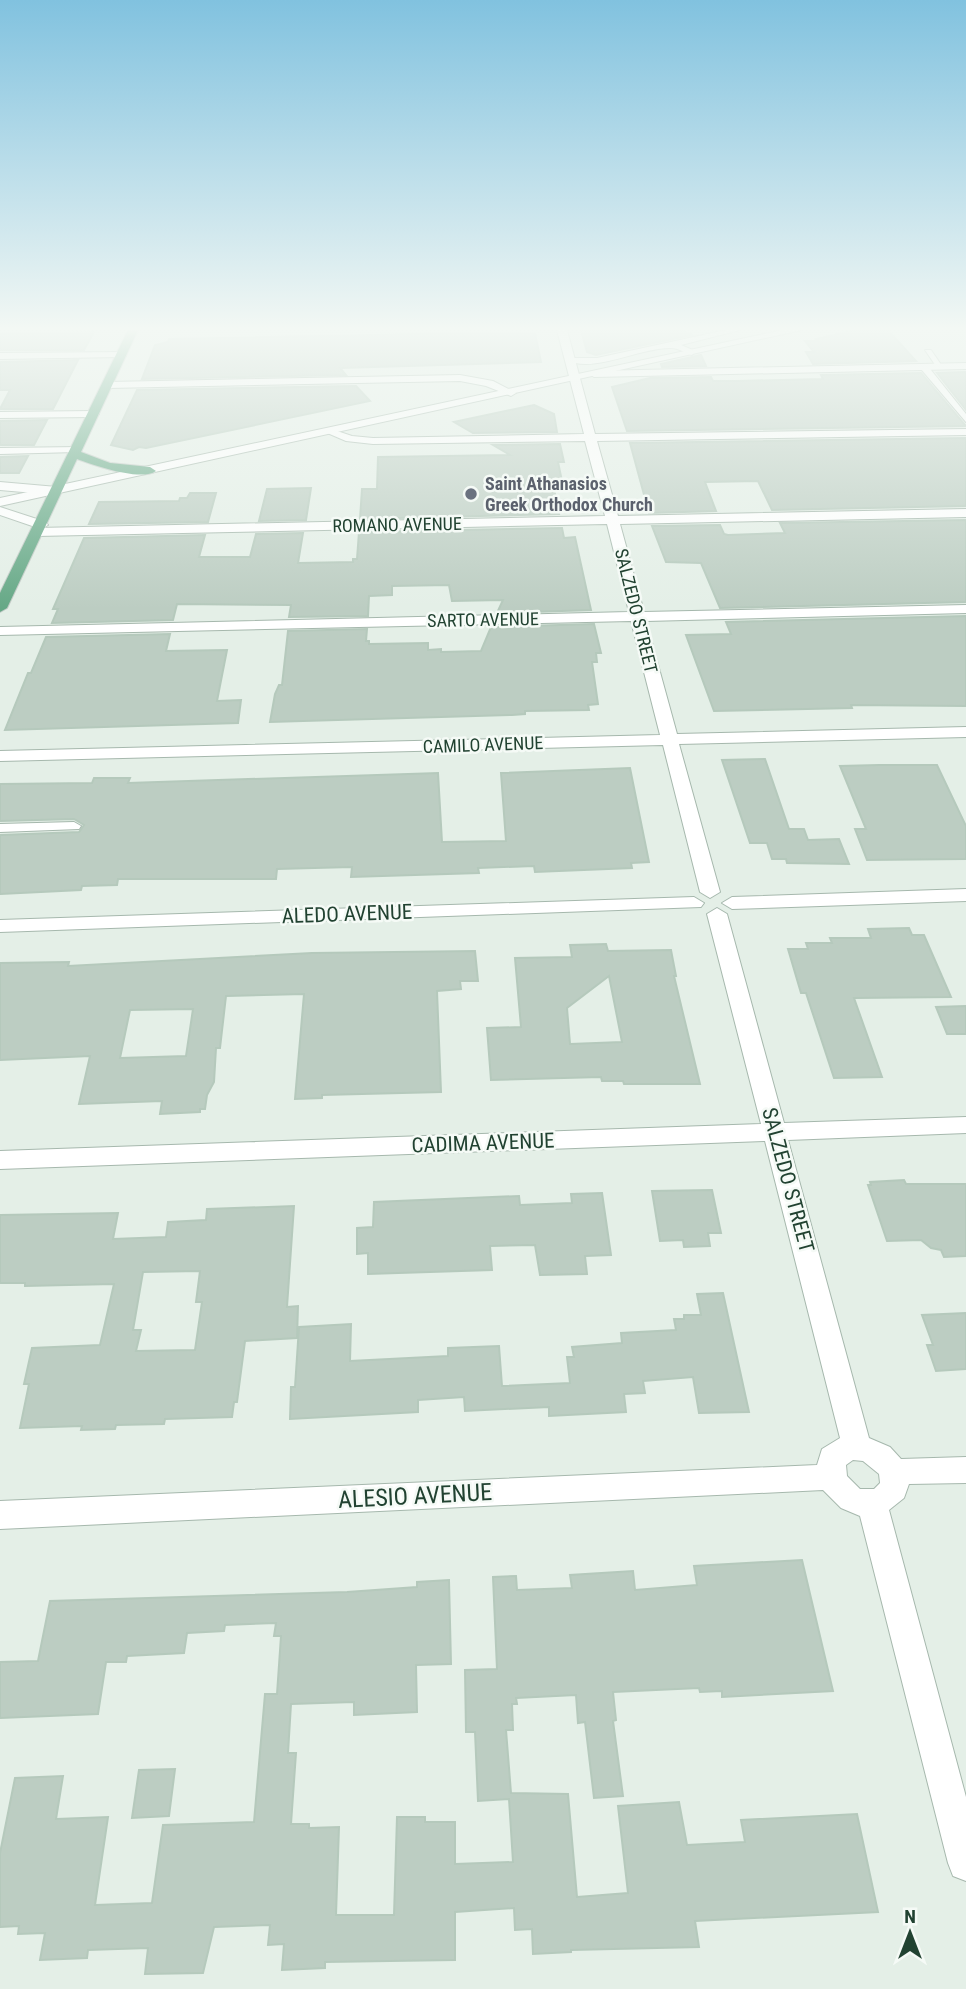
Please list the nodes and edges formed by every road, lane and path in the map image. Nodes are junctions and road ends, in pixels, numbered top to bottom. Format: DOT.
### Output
graph roads {
  1 [pos="89,423"];
  2 [pos="373,423"];
  3 [pos="586,423"];
  4 [pos="331,432"];
  5 [pos="966,432"];
  6 [pos="590,439"];
  7 [pos="0,451"];
  8 [pos="76,452"];
  9 [pos="150,471"];
  10 [pos="0,486"];
  11 [pos="57,491"];
  12 [pos="0,502"];
  13 [pos="0,511"];
  14 [pos="966,513"];
  15 [pos="613,521"];
  16 [pos="39,529"];
  17 [pos="0,608"];
  18 [pos="966,609"];
  19 [pos="638,616"];
  20 [pos="0,631"];
  21 [pos="966,732"];
  22 [pos="670,740"];
  23 [pos="0,756"];
  24 [pos="74,827"];
  25 [pos="0,828"];
  26 [pos="966,895"];
  27 [pos="713,903"];
  28 [pos="0,926"];
  29 [pos="966,1125"];
  30 [pos="775,1132"];
  31 [pos="0,1160"];
  32 [pos="858,1447"];
  33 [pos="966,1470"];
  34 [pos="893,1472"];
  35 [pos="831,1477"];
  36 [pos="872,1503"];
  37 [pos="0,1515"];
  38 [pos="966,1863"];
  1 -- 8 [label="main road"];
  2 -- 4 [label="street"];
  3 -- 6 [label="street, SALZEDO STREET"];
  4 -- 6 [label="street"];
  4 -- 9 [label="street"];
  5 -- 6 [label="street"];
  6 -- 15 [label="street, SALZEDO STREET"];
  7 -- 8 [label="lane"];
  8 -- 9 [label="main road"];
  8 -- 11 [label="main road"];
  9 -- 11 [label="street"];
  10 -- 11 [label="street"];
  11 -- 12 [label="street"];
  11 -- 16 [label="main road"];
  13 -- 16 [label="street, ROMANO AVENUE"];
  14 -- 15 [label="street, ROMANO AVENUE"];
  15 -- 16 [label="street, ROMANO AVENUE"];
  15 -- 19 [label="street, SALZEDO STREET"];
  16 -- 17 [label="main road"];
  18 -- 19 [label="street, SARTO AVENUE"];
  19 -- 20 [label="street, SARTO AVENUE"];
  19 -- 22 [label="street, SALZEDO STREET"];
  21 -- 22 [label="street, CAMILO AVENUE"];
  22 -- 23 [label="street, CAMILO AVENUE"];
  22 -- 27 [label="street, SALZEDO STREET"];
  24 -- 25 [label="lane"];
  26 -- 27 [label="street, ALEDO AVENUE"];
  27 -- 28 [label="street, ALEDO AVENUE"];
  27 -- 30 [label="street, SALZEDO STREET"];
  29 -- 30 [label="street, CADIMA AVENUE"];
  30 -- 31 [label="street, CADIMA AVENUE"];
  30 -- 32 [label="street, SALZEDO STREET"];
  32 -- 34 [label="street"];
  32 -- 35 [label="street"];
  33 -- 34 [label="street"];
  34 -- 36 [label="street"];
  35 -- 36 [label="street"];
  35 -- 37 [label="street, ALESIO AVENUE"];
  36 -- 38 [label="street"];
}
